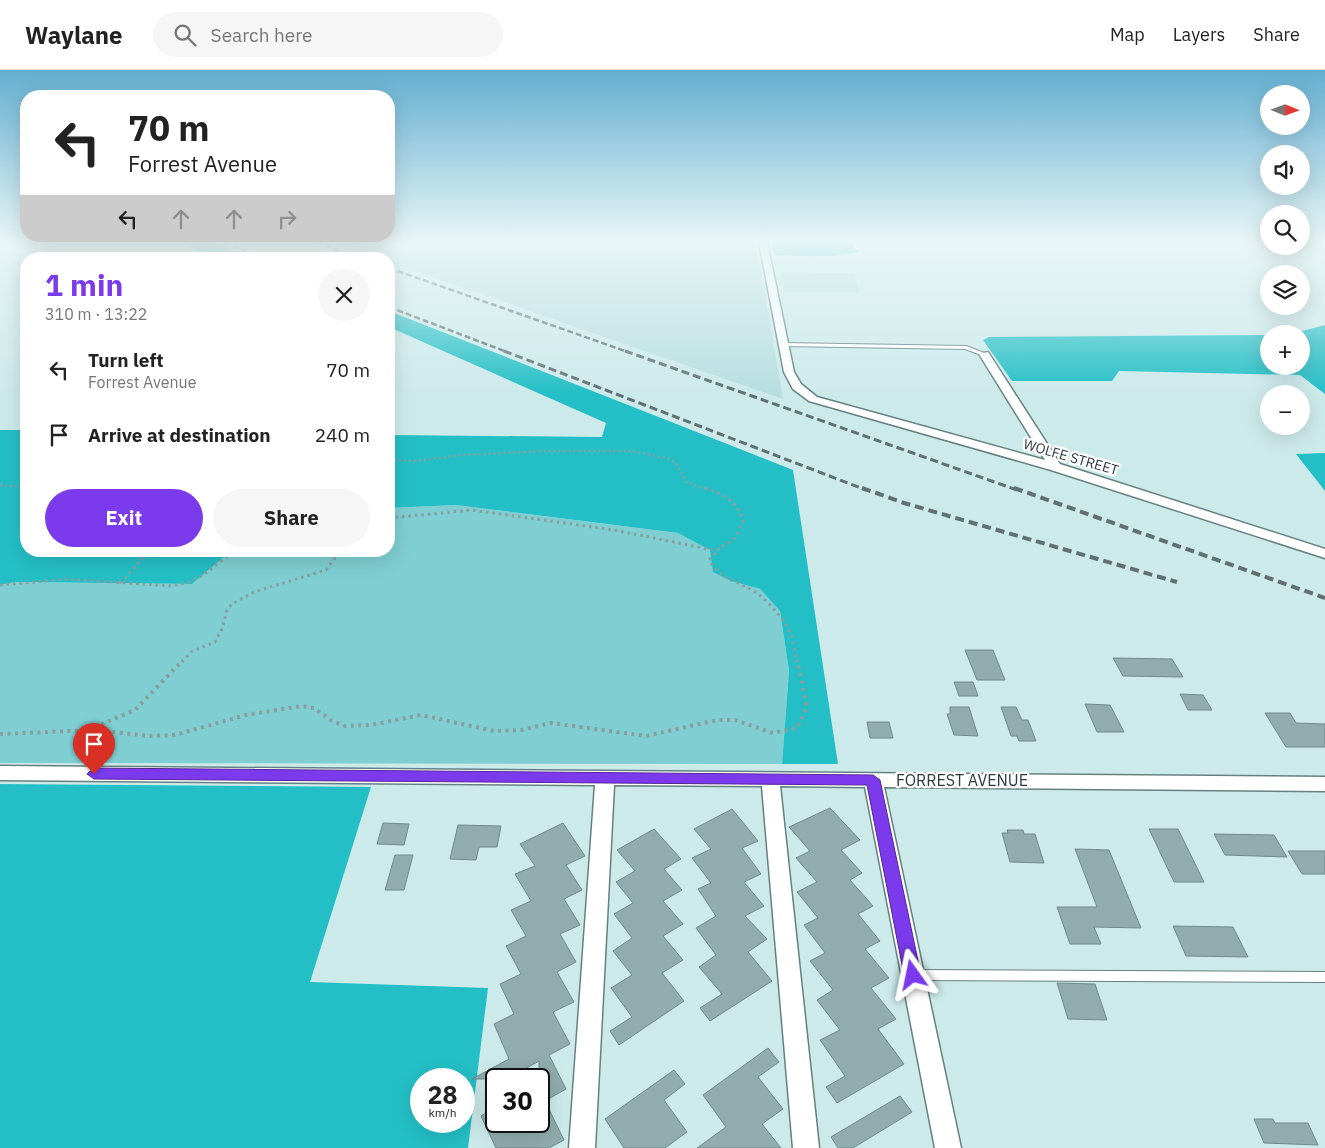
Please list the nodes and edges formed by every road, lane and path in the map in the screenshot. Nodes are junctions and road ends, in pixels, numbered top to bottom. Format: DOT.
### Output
graph roads {
  1 [pos="773,292"];
  2 [pos="784,345"];
  3 [pos="984,354"];
  4 [pos="395,460"];
  5 [pos="1056,467"];
  6 [pos="0,485"];
  7 [pos="20,487"];
  8 [pos="395,517"];
  9 [pos="714,552"];
  10 [pos="1325,554"];
  11 [pos="144,557"];
  12 [pos="226,557"];
  13 [pos="336,557"];
  14 [pos="120,583"];
  15 [pos="0,585"];
  16 [pos="96,730"];
  17 [pos="0,734"];
  18 [pos="0,773"];
  19 [pos="604,778"];
  20 [pos="770,780"];
  21 [pos="873,780"];
  22 [pos="1325,784"];
  23 [pos="913,975"];
  24 [pos="1325,977"];
  25 [pos="582,1148"];
  26 [pos="806,1148"];
  27 [pos="948,1148"];
  1 -- 2 [label="street"];
  2 -- 3 [label="lane"];
  2 -- 5 [label="street, WOLFE STREET"];
  3 -- 5 [label="street"];
  4 -- 9 [label="path"];
  5 -- 10 [label="street, WOLFE STREET"];
  6 -- 7 [label="path"];
  8 -- 9 [label="path"];
  9 -- 16 [label="path"];
  11 -- 14 [label="path"];
  12 -- 14 [label="path"];
  13 -- 16 [label="path"];
  14 -- 15 [label="path"];
  16 -- 17 [label="path"];
  18 -- 19 [label="street, FORREST AVENUE"];
  19 -- 20 [label="street, FORREST AVENUE"];
  19 -- 25 [label="street"];
  20 -- 21 [label="street, FORREST AVENUE"];
  20 -- 26 [label="street"];
  21 -- 22 [label="street, FORREST AVENUE"];
  21 -- 23 [label="street"];
  23 -- 24 [label="lane"];
  23 -- 27 [label="street"];
}
